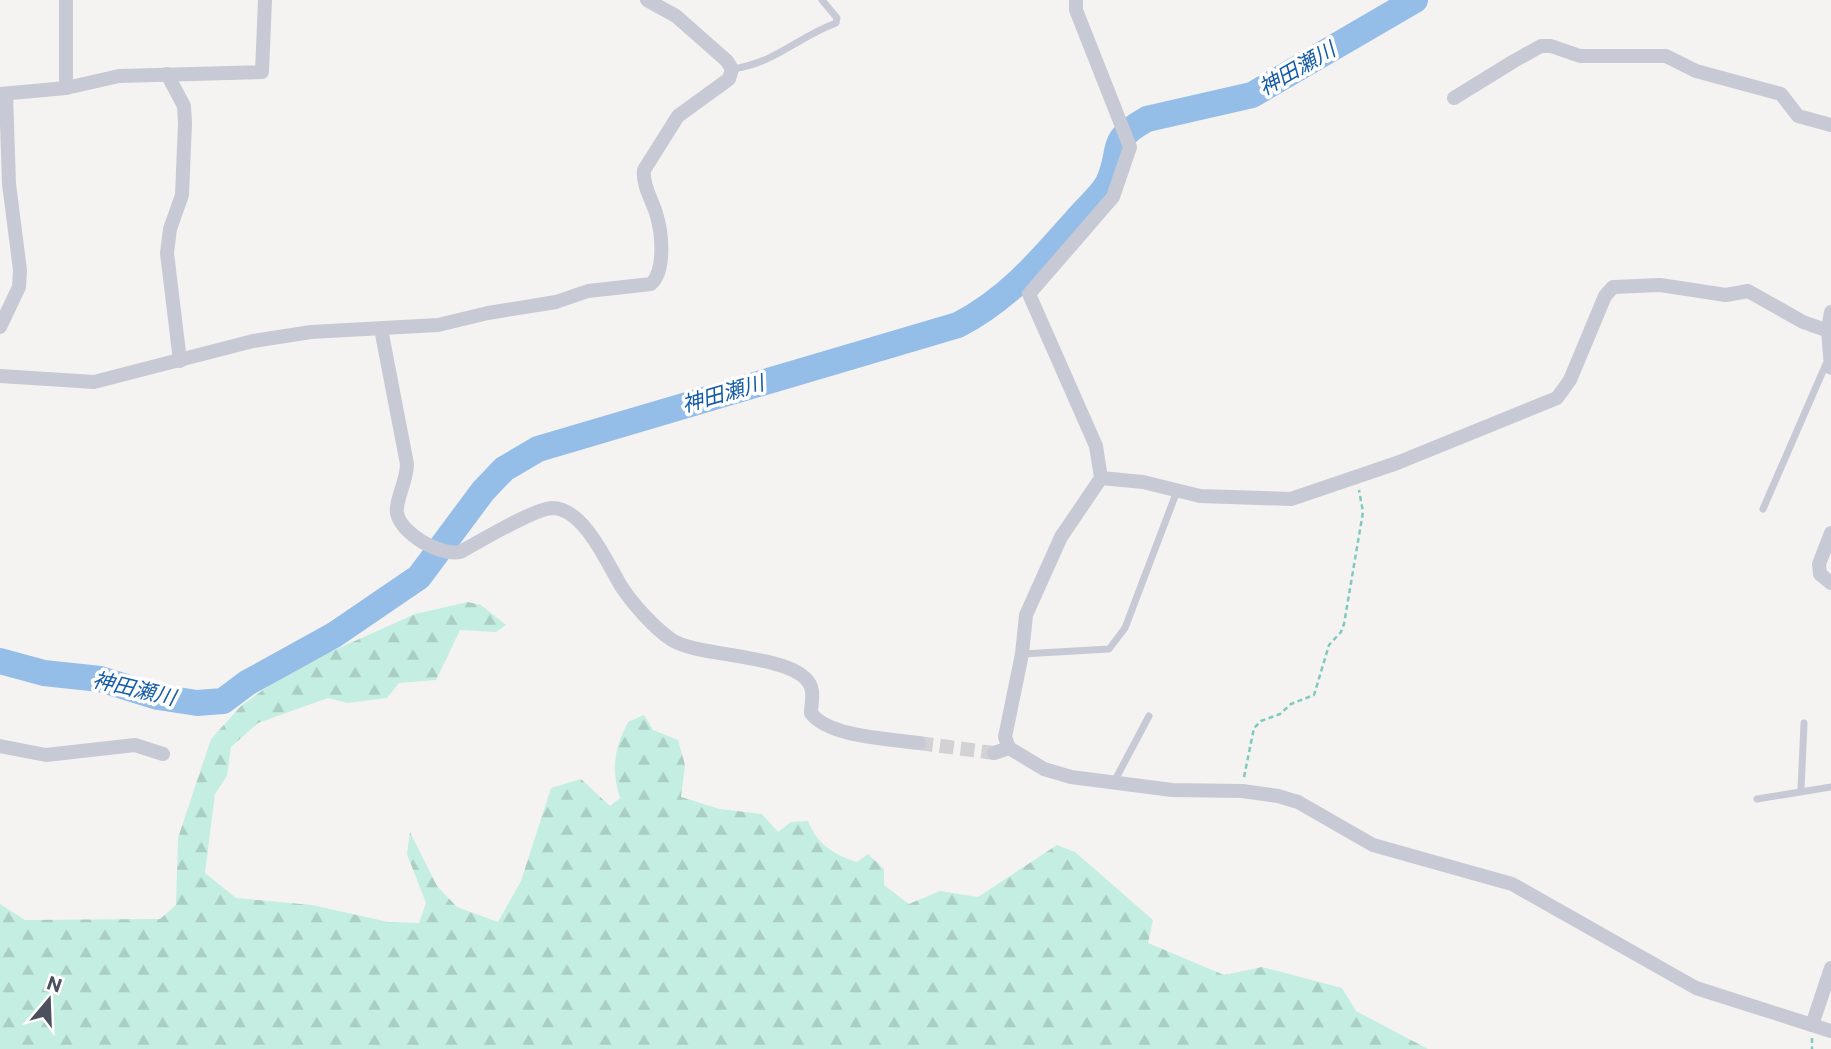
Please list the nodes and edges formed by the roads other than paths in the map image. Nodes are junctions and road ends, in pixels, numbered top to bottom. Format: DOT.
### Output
graph roads {
  1 [pos="66,0"];
  2 [pos="265,0"];
  3 [pos="647,0"];
  4 [pos="822,0"];
  5 [pos="1076,0"];
  6 [pos="732,69"];
  7 [pos="167,74"];
  8 [pos="66,88"];
  9 [pos="3,94"];
  10 [pos="1454,98"];
  11 [pos="1831,125"];
  12 [pos="1831,312"];
  13 [pos="0,327"];
  14 [pos="381,329"];
  15 [pos="1829,331"];
  16 [pos="180,361"];
  17 [pos="1830,361"];
  18 [pos="1831,368"];
  19 [pos="0,376"];
  20 [pos="1101,478"];
  21 [pos="1177,491"];
  22 [pos="1763,509"];
  23 [pos="1831,533"];
  24 [pos="1831,583"];
  25 [pos="1022,654"];
  26 [pos="1149,716"];
  27 [pos="1804,723"];
  28 [pos="919,743"];
  29 [pos="0,746"];
  30 [pos="1009,748"];
  31 [pos="994,753"];
  32 [pos="163,754"];
  33 [pos="1114,783"];
  34 [pos="1831,787"];
  35 [pos="1801,790"];
  36 [pos="1757,799"];
  37 [pos="1831,968"];
  38 [pos="1812,1026"];
  39 [pos="1831,1031"];
  1 -- 8 [label="street"];
  2 -- 7 [label="street"];
  3 -- 6 [label="street"];
  4 -- 6 [label="lane"];
  5 -- 20 [label="street"];
  6 -- 14 [label="street"];
  7 -- 8 [label="street"];
  7 -- 16 [label="street"];
  8 -- 9 [label="street"];
  9 -- 13 [label="street"];
  10 -- 11 [label="street"];
  12 -- 15 [label="street"];
  14 -- 16 [label="street"];
  14 -- 28 [label="street"];
  15 -- 17 [label="street"];
  15 -- 21 [label="street"];
  16 -- 19 [label="street"];
  17 -- 18 [label="street"];
  17 -- 22 [label="lane"];
  20 -- 21 [label="street"];
  20 -- 25 [label="street"];
  21 -- 25 [label="lane"];
  23 -- 24 [label="street"];
  25 -- 30 [label="street"];
  26 -- 33 [label="lane"];
  27 -- 35 [label="lane"];
  29 -- 32 [label="street"];
  30 -- 31 [label="street"];
  30 -- 33 [label="street"];
  33 -- 38 [label="street"];
  34 -- 35 [label="lane"];
  35 -- 36 [label="lane"];
  37 -- 38 [label="street"];
  38 -- 39 [label="street"];
}
